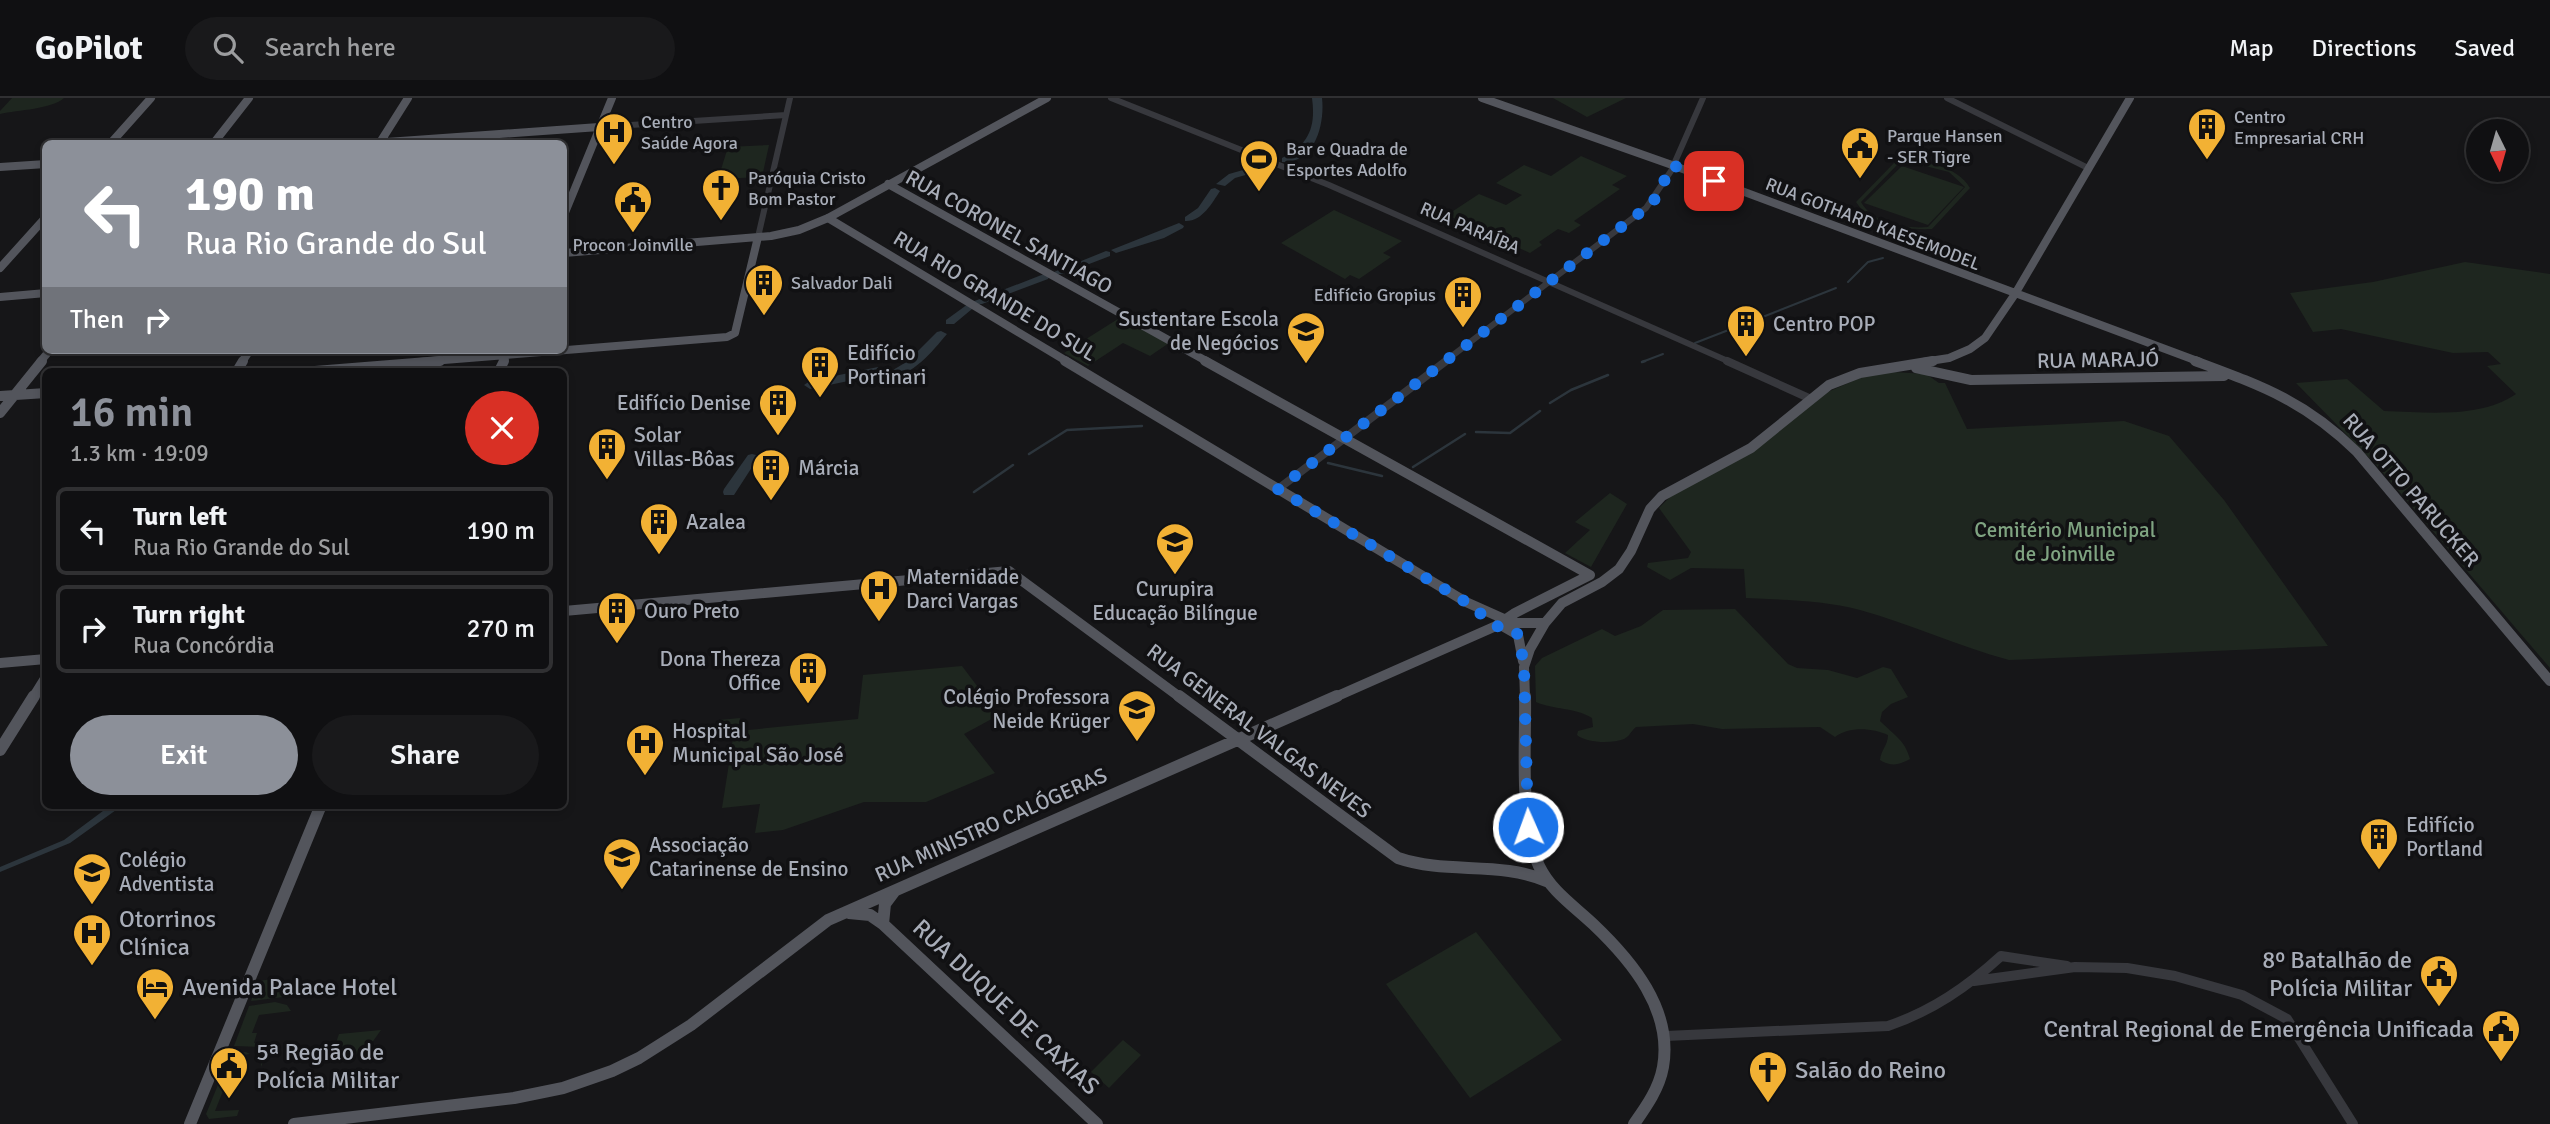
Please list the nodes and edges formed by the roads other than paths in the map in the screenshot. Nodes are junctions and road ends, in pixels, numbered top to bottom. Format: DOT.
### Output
graph roads {
  1 [pos="151,98"];
  2 [pos="238,98"];
  3 [pos="249,98"];
  4 [pos="408,98"];
  5 [pos="612,98"];
  6 [pos="790,98"];
  7 [pos="1047,98"];
  8 [pos="1111,98"];
  9 [pos="1482,98"];
  10 [pos="1703,98"];
  11 [pos="1947,98"];
  12 [pos="2130,98"];
  13 [pos="786,115"];
  14 [pos="599,127"];
  15 [pos="114,140"];
  16 [pos="210,140"];
  17 [pos="216,140"];
  18 [pos="382,140"];
  19 [pos="421,140"];
  20 [pos="42,164"];
  21 [pos="1672,165"];
  22 [pos="0,167"];
  23 [pos="2088,168"];
  24 [pos="888,184"];
  25 [pos="567,207"];
  26 [pos="828,218"];
  27 [pos="42,221"];
  28 [pos="758,237"];
  29 [pos="567,253"];
  30 [pos="0,268"];
  31 [pos="1551,281"];
  32 [pos="2020,285"];
  33 [pos="42,293"];
  34 [pos="2015,294"];
  35 [pos="0,297"];
  36 [pos="2033,301"];
  37 [pos="567,349"];
  38 [pos="42,351"];
  39 [pos="46,354"];
  40 [pos="496,354"];
  41 [pos="1949,358"];
  42 [pos="2195,363"];
  43 [pos="1910,366"];
  44 [pos="347,368"];
  45 [pos="2199,376"];
  46 [pos="2234,376"];
  47 [pos="1963,379"];
  48 [pos="42,393"];
  49 [pos="5,398"];
  50 [pos="1811,399"];
  51 [pos="0,413"];
  52 [pos="1345,438"];
  53 [pos="1278,489"];
  54 [pos="1590,575"];
  55 [pos="1592,587"];
  56 [pos="567,611"];
  57 [pos="1500,623"];
  58 [pos="1545,623"];
  59 [pos="42,659"];
  60 [pos="0,663"];
  61 [pos="1524,667"];
  62 [pos="2550,681"];
  63 [pos="42,683"];
  64 [pos="1238,739"];
  65 [pos="0,750"];
  66 [pos="319,809"];
  67 [pos="1549,882"];
  68 [pos="896,890"];
  69 [pos="843,914"];
  70 [pos="883,924"];
  71 [pos="2001,956"];
  72 [pos="2027,958"];
  73 [pos="2075,967"];
  74 [pos="2015,975"];
  75 [pos="1974,981"];
  76 [pos="1666,1036"];
  77 [pos="190,1124"];
  78 [pos="294,1124"];
  79 [pos="1097,1124"];
  80 [pos="1634,1124"];
  81 [pos="2353,1124"];
  1 -- 15 [label="main road"];
  2 -- 16 [label="main road"];
  3 -- 17 [label="main road"];
  4 -- 18 [label="main road"];
  5 -- 14 [label="main road"];
  6 -- 13 [label="street"];
  7 -- 24 [label="main road"];
  8 -- 31 [label="street, RUA PARAÍBA"];
  9 -- 21 [label="main road, RUA GOTHARD KAESEMODEL"];
  10 -- 21 [label="street"];
  11 -- 23 [label="street"];
  12 -- 23 [label="main road"];
  13 -- 14 [label="street"];
  13 -- 28 [label="street"];
  14 -- 19 [label="main road"];
  14 -- 25 [label="main road"];
  20 -- 22 [label="main road"];
  21 -- 31 [label="street"];
  21 -- 34 [label="main road, RUA GOTHARD KAESEMODEL"];
  23 -- 32 [label="main road"];
  24 -- 26 [label="main road"];
  24 -- 52 [label="main road, RUA CORONEL SANTIAGO"];
  26 -- 28 [label="main road"];
  26 -- 53 [label="main road, RUA RIO GRANDE DO SUL"];
  27 -- 30 [label="main road"];
  28 -- 29 [label="main road"];
  28 -- 37 [label="main road"];
  31 -- 50 [label="street, RUA PARAÍBA"];
  31 -- 52 [label="street"];
  32 -- 34 [label="main road"];
  32 -- 36 [label="main road"];
  33 -- 35 [label="main road"];
  34 -- 36 [label="main road, RUA OTTO PARUCKER"];
  34 -- 41 [label="main road"];
  36 -- 42 [label="main road, RUA OTTO PARUCKER"];
  38 -- 49 [label="main road"];
  39 -- 49 [label="main road"];
  40 -- 44 [label="main road"];
  41 -- 43 [label="main road"];
  41 -- 47 [label="main road"];
  42 -- 45 [label="main road"];
  42 -- 46 [label="main road, RUA OTTO PARUCKER"];
  43 -- 47 [label="main road, RUA MARAJÓ"];
  43 -- 50 [label="main road"];
  45 -- 46 [label="main road, RUA MARAJÓ"];
  45 -- 47 [label="main road, RUA MARAJÓ"];
  46 -- 62 [label="main road, RUA OTTO PARUCKER"];
  48 -- 49 [label="main road"];
  49 -- 51 [label="main road"];
  50 -- 55 [label="main road"];
  52 -- 53 [label="street"];
  52 -- 54 [label="main road, RUA CORONEL SANTIAGO"];
  53 -- 57 [label="main road, RUA RIO GRANDE DO SUL"];
  54 -- 55 [label="main road"];
  54 -- 57 [label="main road, RUA MINISTRO CALÓGERAS"];
  55 -- 58 [label="main road"];
  56 -- 64 [label="main road, RUA GENERAL VALGAS NEVES"];
  57 -- 58 [label="main road"];
  57 -- 61 [label="main road"];
  57 -- 64 [label="main road, RUA MINISTRO CALÓGERAS"];
  58 -- 61 [label="main road"];
  59 -- 60 [label="main road"];
  61 -- 67 [label="main road"];
  63 -- 65 [label="main road"];
  64 -- 67 [label="main road, RUA GENERAL VALGAS NEVES"];
  64 -- 68 [label="main road, RUA MINISTRO CALÓGERAS"];
  66 -- 77 [label="main road"];
  67 -- 76 [label="main road"];
  68 -- 69 [label="main road, RUA MINISTRO CALÓGERAS"];
  68 -- 70 [label="main road, RUA DUQUE DE CAXIAS"];
  69 -- 70 [label="main road, RUA DUQUE DE CAXIAS"];
  69 -- 78 [label="main road, RUA MINISTRO CALÓGERAS"];
  70 -- 79 [label="main road, RUA DUQUE DE CAXIAS"];
  71 -- 72 [label="street"];
  71 -- 74 [label="street"];
  71 -- 75 [label="street"];
  72 -- 73 [label="street"];
  72 -- 74 [label="street"];
  73 -- 74 [label="street"];
  73 -- 81 [label="street"];
  74 -- 75 [label="street"];
  75 -- 76 [label="street"];
  76 -- 80 [label="main road"];
}
